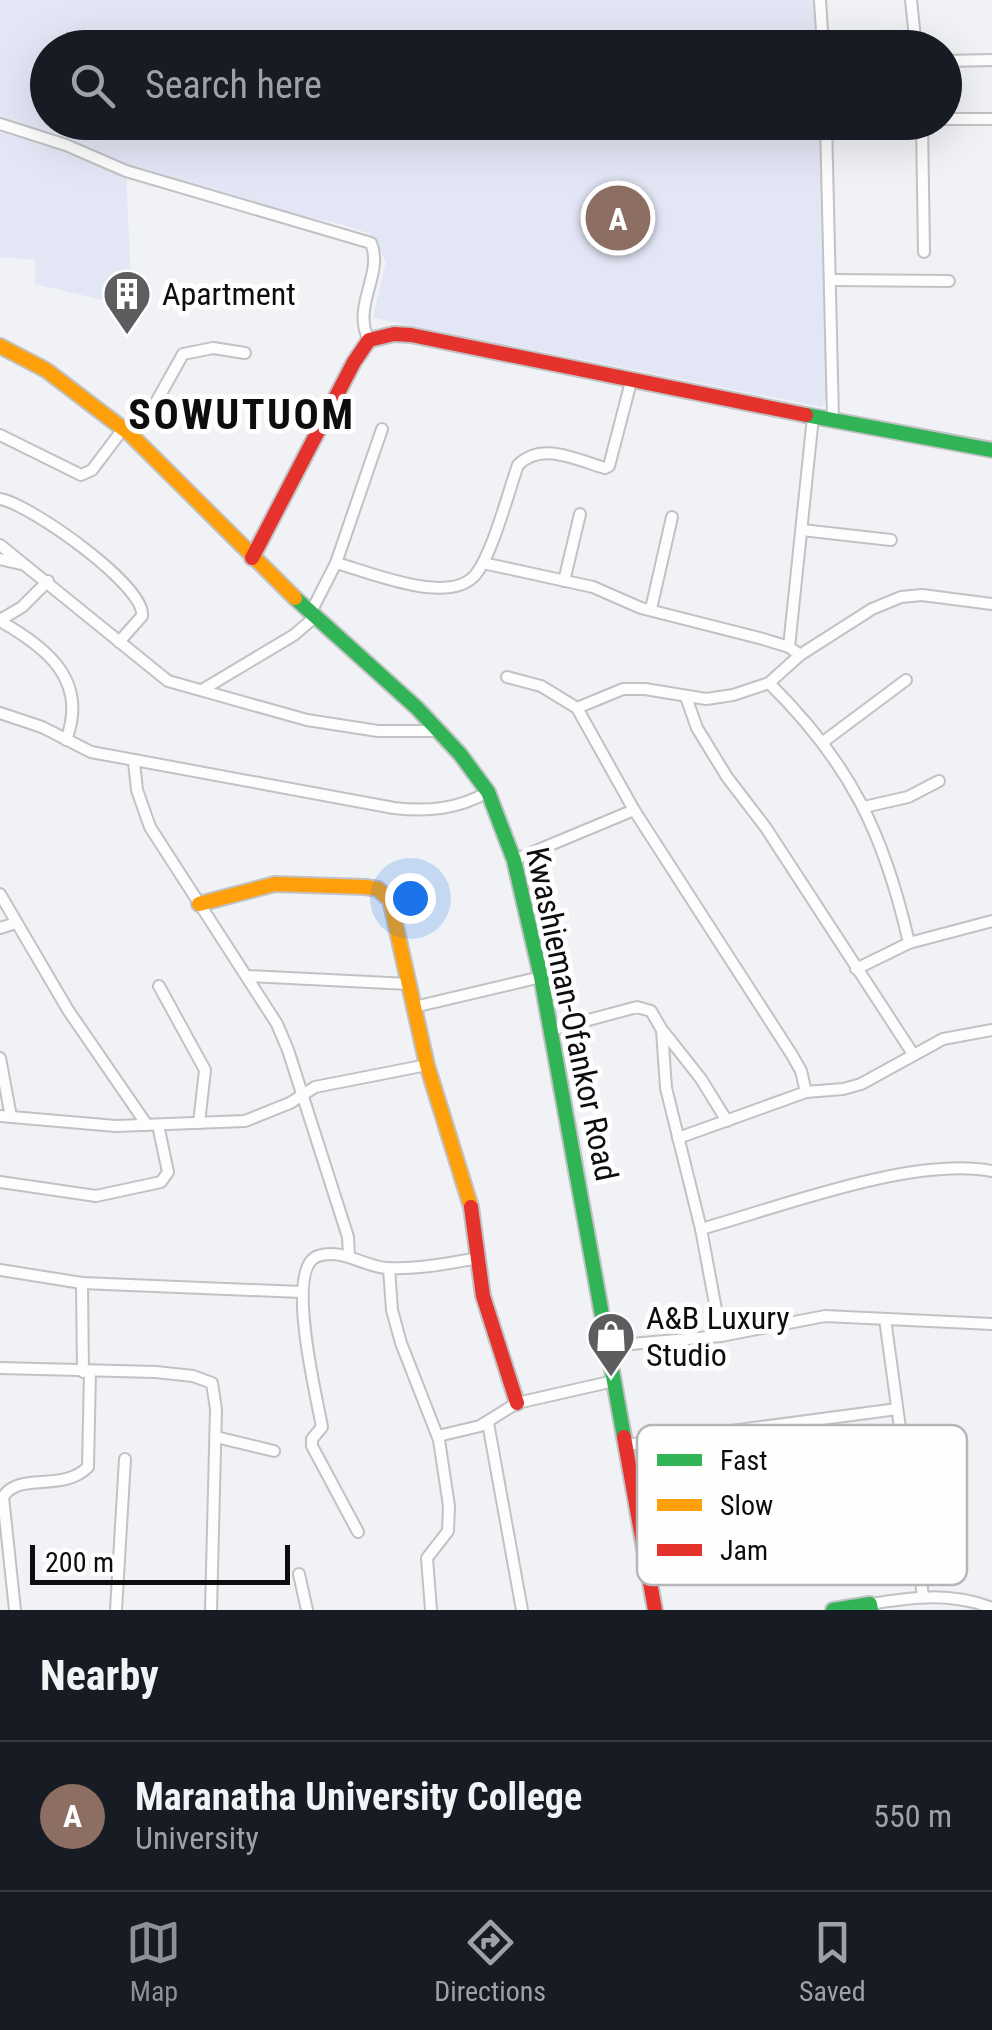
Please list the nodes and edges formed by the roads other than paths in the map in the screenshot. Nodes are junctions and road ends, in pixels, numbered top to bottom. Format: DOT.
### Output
graph roads {
  1 [pos="820,0"];
  2 [pos="911,0"];
  3 [pos="822,30"];
  4 [pos="914,30"];
  5 [pos="992,60"];
  6 [pos="962,61"];
  7 [pos="962,119"];
  8 [pos="992,119"];
  9 [pos="0,124"];
  10 [pos="30,134"];
  11 [pos="50,140"];
  12 [pos="827,140"];
  13 [pos="922,140"];
  14 [pos="924,252"];
  15 [pos="831,280"];
  16 [pos="948,281"];
  17 [pos="369,340"];
  18 [pos="0,346"];
  19 [pos="245,353"];
  20 [pos="632,378"];
  21 [pos="813,418"];
  22 [pos="833,419"];
  23 [pos="382,429"];
  24 [pos="127,432"];
  25 [pos="0,435"];
  26 [pos="992,450"];
  27 [pos="0,499"];
  28 [pos="580,514"];
  29 [pos="672,517"];
  30 [pos="802,530"];
  31 [pos="891,540"];
  32 [pos="0,545"];
  33 [pos="252,558"];
  34 [pos="0,559"];
  35 [pos="336,563"];
  36 [pos="482,563"];
  37 [pos="27,566"];
  38 [pos="48,581"];
  39 [pos="564,581"];
  40 [pos="992,604"];
  41 [pos="651,609"];
  42 [pos="314,614"];
  43 [pos="0,620"];
  44 [pos="119,642"];
  45 [pos="790,646"];
  46 [pos="800,655"];
  47 [pos="507,677"];
  48 [pos="906,680"];
  49 [pos="769,683"];
  50 [pos="202,690"];
  51 [pos="686,697"];
  52 [pos="577,708"];
  53 [pos="0,713"];
  54 [pos="440,730"];
  55 [pos="66,740"];
  56 [pos="823,742"];
  57 [pos="134,762"];
  58 [pos="939,782"];
  59 [pos="488,792"];
  60 [pos="864,807"];
  61 [pos="634,810"];
  62 [pos="514,860"];
  63 [pos="0,894"];
  64 [pos="199,904"];
  65 [pos="992,921"];
  66 [pos="16,923"];
  67 [pos="0,928"];
  68 [pos="908,943"];
  69 [pos="856,969"];
  70 [pos="247,976"];
  71 [pos="541,977"];
  72 [pos="409,984"];
  73 [pos="160,986"];
  74 [pos="414,1007"];
  75 [pos="551,1030"];
  76 [pos="662,1030"];
  77 [pos="992,1030"];
  78 [pos="914,1054"];
  79 [pos="0,1058"];
  80 [pos="427,1065"];
  81 [pos="806,1092"];
  82 [pos="300,1094"];
  83 [pos="6,1116"];
  84 [pos="727,1121"];
  85 [pos="199,1123"];
  86 [pos="152,1125"];
  87 [pos="678,1138"];
  88 [pos="992,1172"];
  89 [pos="0,1182"];
  90 [pos="700,1229"];
  91 [pos="348,1256"];
  92 [pos="479,1258"];
  93 [pos="389,1268"];
  94 [pos="0,1270"];
  95 [pos="82,1283"];
  96 [pos="301,1292"];
  97 [pos="885,1319"];
  98 [pos="992,1324"];
  99 [pos="721,1336"];
  100 [pos="609,1346"];
  101 [pos="0,1368"];
  102 [pos="86,1372"];
  103 [pos="614,1380"];
  104 [pos="517,1403"];
  105 [pos="897,1409"];
  106 [pos="488,1423"];
  107 [pos="777,1425"];
  108 [pos="899,1425"];
  109 [pos="438,1436"];
  110 [pos="216,1437"];
  111 [pos="637,1444"];
  112 [pos="626,1445"];
  113 [pos="274,1450"];
  114 [pos="125,1459"];
  115 [pos="637,1510"];
  116 [pos="358,1532"];
  117 [pos="2,1534"];
  118 [pos="299,1574"];
  119 [pos="651,1585"];
  120 [pos="922,1585"];
  121 [pos="924,1596"];
  122 [pos="871,1607"];
  123 [pos="992,1608"];
  124 [pos="15,1610"];
  125 [pos="116,1610"];
  126 [pos="211,1610"];
  127 [pos="308,1610"];
  128 [pos="431,1610"];
  129 [pos="522,1610"];
  130 [pos="656,1610"];
  131 [pos="833,1610"];
  1 -- 3 [label="street"];
  2 -- 4 [label="street"];
  5 -- 6 [label="street"];
  7 -- 8 [label="street"];
  9 -- 10 [label="street"];
  11 -- 17 [label="street"];
  12 -- 15 [label="street"];
  13 -- 14 [label="street"];
  15 -- 16 [label="street"];
  15 -- 22 [label="street"];
  17 -- 20 [label="street"];
  17 -- 33 [label="street"];
  18 -- 24 [label="street, Kwashieman-Ofankor Road"];
  19 -- 24 [label="street"];
  20 -- 21 [label="street"];
  20 -- 36 [label="street"];
  21 -- 22 [label="street"];
  21 -- 30 [label="street"];
  22 -- 26 [label="street"];
  23 -- 35 [label="street"];
  24 -- 25 [label="street"];
  24 -- 33 [label="street, Kwashieman-Ofankor Road"];
  27 -- 44 [label="street"];
  28 -- 39 [label="street"];
  29 -- 41 [label="street"];
  30 -- 31 [label="street"];
  30 -- 45 [label="street"];
  32 -- 37 [label="street"];
  33 -- 42 [label="street, Kwashieman-Ofankor Road"];
  34 -- 37 [label="street"];
  35 -- 36 [label="street"];
  35 -- 42 [label="street"];
  36 -- 39 [label="street"];
  37 -- 38 [label="street"];
  38 -- 43 [label="street"];
  38 -- 44 [label="street"];
  39 -- 41 [label="street"];
  40 -- 46 [label="street"];
  41 -- 45 [label="street"];
  42 -- 50 [label="street"];
  42 -- 54 [label="street, Kwashieman-Ofankor Road"];
  43 -- 55 [label="street"];
  44 -- 50 [label="street"];
  45 -- 46 [label="street"];
  46 -- 49 [label="street"];
  47 -- 52 [label="street"];
  48 -- 56 [label="street"];
  49 -- 51 [label="street"];
  49 -- 56 [label="street"];
  50 -- 54 [label="street"];
  51 -- 52 [label="street"];
  51 -- 69 [label="street"];
  52 -- 61 [label="street"];
  53 -- 55 [label="street"];
  54 -- 59 [label="street, Kwashieman-Ofankor Road"];
  55 -- 57 [label="street"];
  56 -- 60 [label="street"];
  57 -- 59 [label="street"];
  57 -- 64 [label="street"];
  58 -- 60 [label="street"];
  59 -- 62 [label="street, Kwashieman-Ofankor Road"];
  60 -- 68 [label="street"];
  61 -- 62 [label="street"];
  61 -- 81 [label="street"];
  62 -- 71 [label="street, Kwashieman-Ofankor Road"];
  63 -- 66 [label="street"];
  64 -- 70 [label="street"];
  64 -- 72 [label="street"];
  65 -- 68 [label="street"];
  66 -- 67 [label="street"];
  66 -- 86 [label="street"];
  68 -- 69 [label="street"];
  69 -- 78 [label="street"];
  70 -- 72 [label="street"];
  70 -- 82 [label="street"];
  71 -- 74 [label="street"];
  71 -- 75 [label="street, Kwashieman-Ofankor Road"];
  72 -- 74 [label="street"];
  73 -- 85 [label="street"];
  74 -- 80 [label="street"];
  75 -- 76 [label="street"];
  75 -- 100 [label="street, Kwashieman-Ofankor Road"];
  76 -- 84 [label="street"];
  76 -- 87 [label="street"];
  77 -- 78 [label="street"];
  78 -- 81 [label="street"];
  79 -- 83 [label="street"];
  80 -- 82 [label="street"];
  80 -- 92 [label="street"];
  81 -- 84 [label="street"];
  82 -- 85 [label="street"];
  82 -- 91 [label="street"];
  83 -- 86 [label="street"];
  84 -- 87 [label="street"];
  85 -- 86 [label="street"];
  86 -- 89 [label="street"];
  87 -- 90 [label="street"];
  88 -- 90 [label="street"];
  90 -- 99 [label="street"];
  91 -- 93 [label="street"];
  91 -- 96 [label="street"];
  92 -- 93 [label="street"];
  92 -- 104 [label="street"];
  93 -- 109 [label="street"];
  94 -- 95 [label="street"];
  95 -- 96 [label="street"];
  95 -- 102 [label="street"];
  96 -- 116 [label="street"];
  97 -- 98 [label="street"];
  97 -- 99 [label="street"];
  97 -- 105 [label="street"];
  99 -- 100 [label="street"];
  100 -- 103 [label="street, Kwashieman-Ofankor Road"];
  101 -- 102 [label="street"];
  102 -- 110 [label="street"];
  102 -- 117 [label="street"];
  103 -- 104 [label="street"];
  103 -- 112 [label="street, Kwashieman-Ofankor Road"];
  104 -- 106 [label="street"];
  105 -- 107 [label="street"];
  105 -- 108 [label="street"];
  106 -- 109 [label="street"];
  106 -- 129 [label="street"];
  109 -- 128 [label="street"];
  110 -- 113 [label="street"];
  110 -- 126 [label="street"];
  111 -- 112 [label="street"];
  112 -- 115 [label="street, Kwashieman-Ofankor Road"];
  114 -- 125 [label="street"];
  117 -- 124 [label="street"];
  118 -- 127 [label="street"];
  119 -- 130 [label="street, Kwashieman-Ofankor Road"];
  120 -- 121 [label="street"];
  121 -- 122 [label="street"];
  121 -- 123 [label="street"];
  122 -- 131 [label="street"];
}
